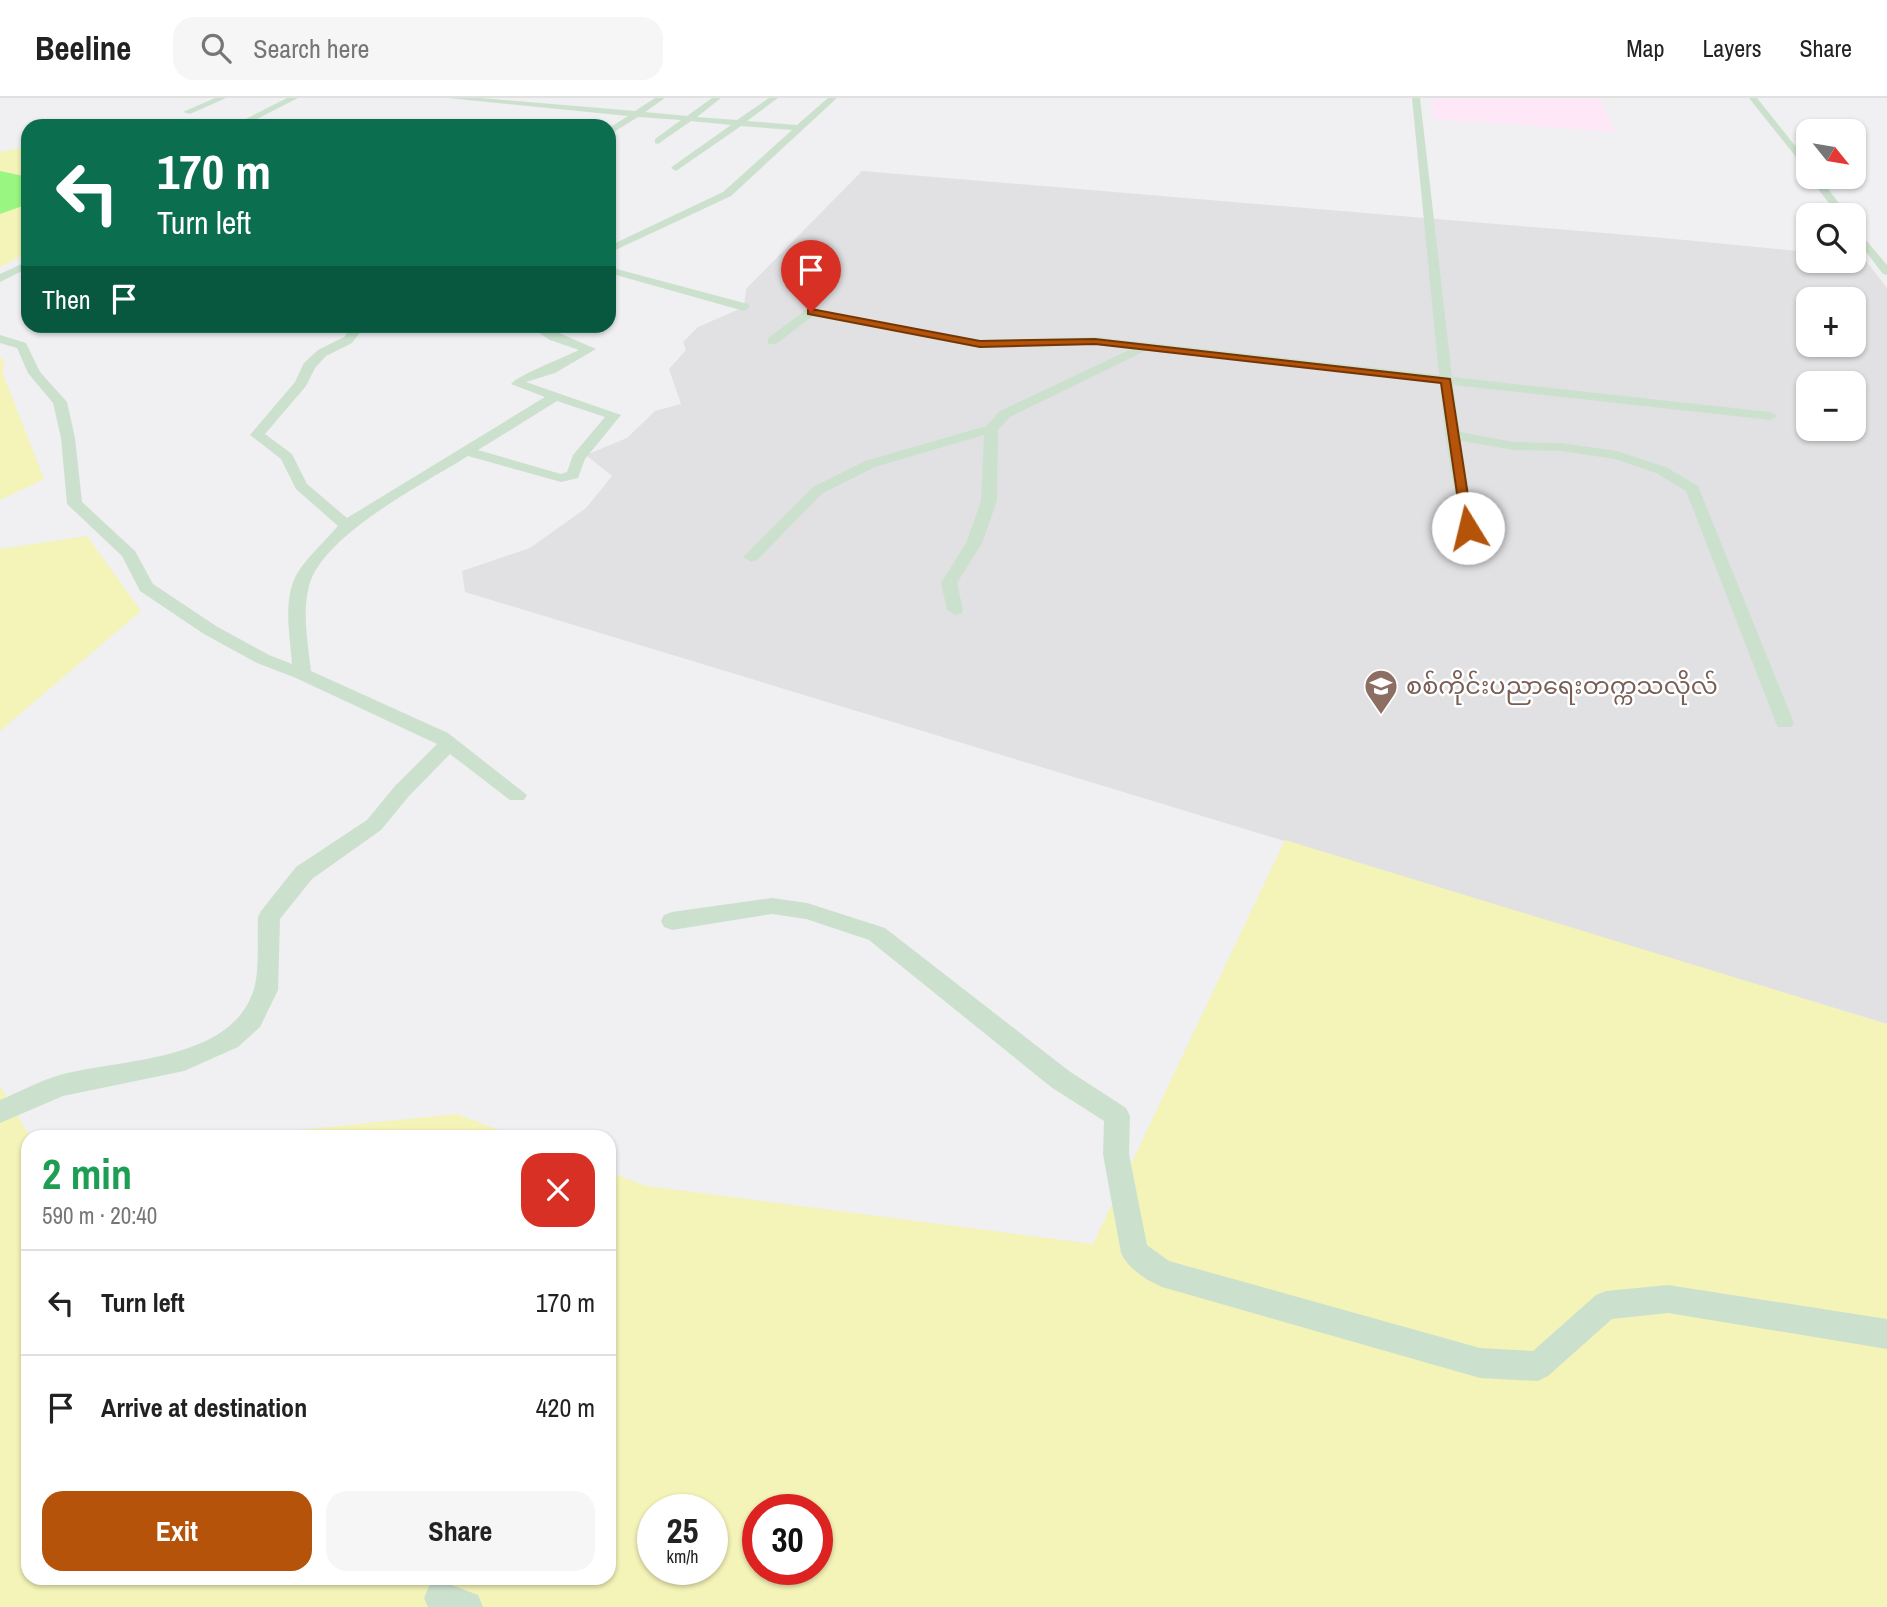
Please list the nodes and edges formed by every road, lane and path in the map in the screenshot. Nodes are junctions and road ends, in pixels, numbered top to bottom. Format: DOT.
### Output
graph roads {
  1 [pos="222,98"];
  2 [pos="294,98"];
  3 [pos="453,98"];
  4 [pos="524,98"];
  5 [pos="600,98"];
  6 [pos="661,98"];
  7 [pos="717,98"];
  8 [pos="774,98"];
  9 [pos="833,98"];
  10 [pos="1416,98"];
  11 [pos="1753,98"];
  12 [pos="469,99"];
  13 [pos="513,104"];
  14 [pos="580,110"];
  15 [pos="187,112"];
  16 [pos="633,116"];
  17 [pos="690,118"];
  18 [pos="250,119"];
  19 [pos="567,119"];
  20 [pos="740,123"];
  21 [pos="616,127"];
  22 [pos="797,128"];
  23 [pos="658,141"];
  24 [pos="1796,154"];
  25 [pos="676,168"];
  26 [pos="1823,189"];
  27 [pos="1834,203"];
  28 [pos="1866,245"];
  29 [pos="616,247"];
  30 [pos="21,268"];
  31 [pos="616,272"];
  32 [pos="1887,272"];
  33 [pos="0,279"];
  34 [pos="744,307"];
  35 [pos="354,333"];
  36 [pos="547,333"];
  37 [pos="0,339"];
  38 [pos="772,341"];
  39 [pos="1146,346"];
  40 [pos="1446,381"];
  41 [pos="555,396"];
  42 [pos="1770,416"];
  43 [pos="990,429"];
  44 [pos="1452,435"];
  45 [pos="466,451"];
  46 [pos="346,525"];
  47 [pos="1471,552"];
  48 [pos="751,556"];
  49 [pos="955,610"];
  50 [pos="302,674"];
  51 [pos="1785,723"];
  52 [pos="449,743"];
  53 [pos="517,796"];
  54 [pos="673,921"];
  55 [pos="0,1112"];
  56 [pos="1887,1334"];
  1 -- 15 [label="street"];
  2 -- 18 [label="street"];
  3 -- 12 [label="street"];
  4 -- 13 [label="street"];
  5 -- 14 [label="street"];
  6 -- 16 [label="street"];
  7 -- 17 [label="street"];
  8 -- 20 [label="street"];
  9 -- 22 [label="street"];
  10 -- 40 [label="street"];
  11 -- 24 [label="street"];
  12 -- 13 [label="street"];
  13 -- 14 [label="street"];
  14 -- 16 [label="street"];
  14 -- 19 [label="street"];
  16 -- 17 [label="street"];
  16 -- 21 [label="street"];
  17 -- 20 [label="street"];
  17 -- 23 [label="street"];
  20 -- 22 [label="street"];
  20 -- 25 [label="street"];
  22 -- 29 [label="street"];
  26 -- 27 [label="street"];
  28 -- 32 [label="street"];
  30 -- 33 [label="street"];
  31 -- 34 [label="street"];
  35 -- 46 [label="street"];
  36 -- 41 [label="street"];
  37 -- 50 [label="street"];
  38 -- 39 [label="street"];
  39 -- 40 [label="street"];
  39 -- 43 [label="street"];
  40 -- 42 [label="street"];
  40 -- 44 [label="street"];
  41 -- 45 [label="street"];
  41 -- 45 [label="street"];
  43 -- 48 [label="street"];
  43 -- 49 [label="street"];
  44 -- 47 [label="street"];
  44 -- 51 [label="street"];
  45 -- 46 [label="street"];
  46 -- 50 [label="street"];
  50 -- 52 [label="street"];
  52 -- 53 [label="street"];
  52 -- 55 [label="street"];
  54 -- 56 [label="street"];
}
